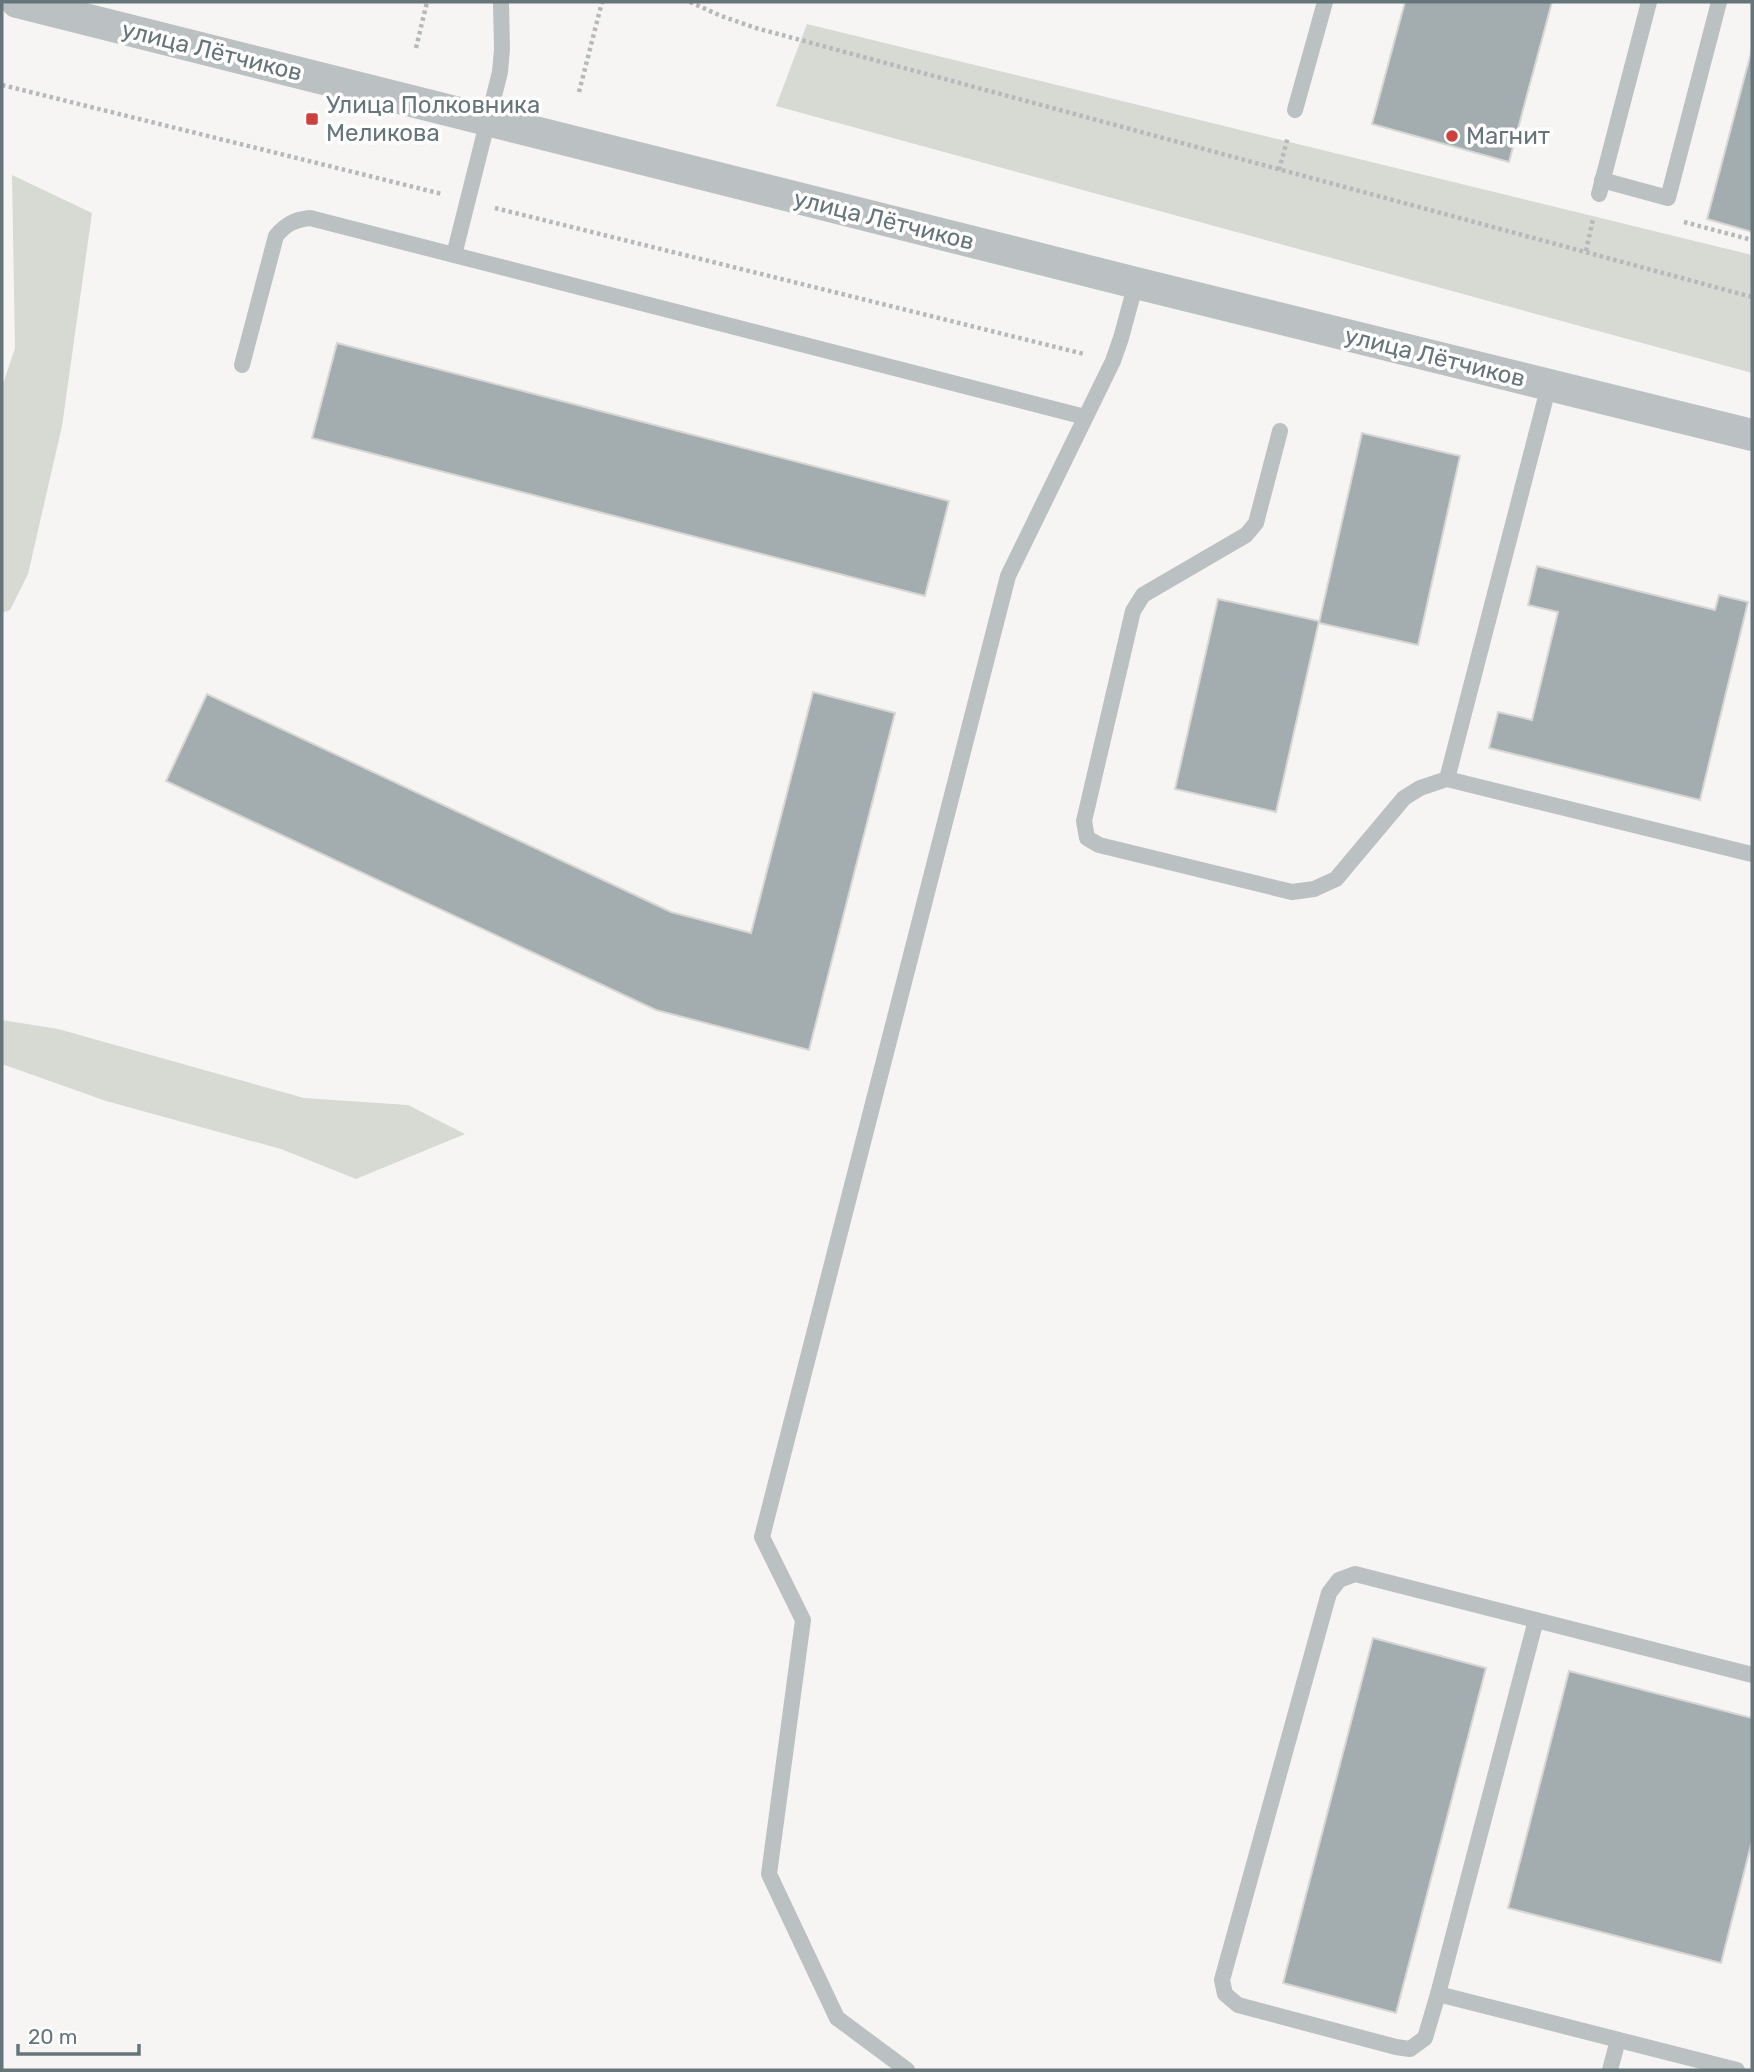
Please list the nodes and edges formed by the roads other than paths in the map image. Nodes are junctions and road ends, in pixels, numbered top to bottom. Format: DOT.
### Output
graph roads {
  1 [pos="17,2"];
  2 [pos="501,2"];
  3 [pos="1325,2"];
  4 [pos="1649,2"];
  5 [pos="1719,2"];
  6 [pos="1295,110"];
  7 [pos="488,120"];
  8 [pos="454,255"];
  9 [pos="1136,283"];
  10 [pos="242,365"];
  11 [pos="1549,385"];
  12 [pos="1085,417"];
  13 [pos="1280,431"];
  14 [pos="1752,435"];
  15 [pos="1447,779"];
  16 [pos="1752,854"];
  17 [pos="1535,1620"];
  18 [pos="1752,1675"];
  19 [pos="1438,1994"];
  20 [pos="1618,2040"];
  21 [pos="907,2070"];
  22 [pos="1611,2070"];
  23 [pos="1737,2070"];
  1 -- 7 [label="street, улица Лётчиков"];
  2 -- 7 [label="lane"];
  3 -- 6 [label="lane"];
  4 -- 5 [label="lane"];
  7 -- 8 [label="lane"];
  7 -- 9 [label="street, улица Лётчиков"];
  8 -- 10 [label="lane"];
  8 -- 12 [label="lane"];
  9 -- 11 [label="street, улица Лётчиков"];
  9 -- 12 [label="lane"];
  11 -- 14 [label="street, улица Лётчиков"];
  11 -- 15 [label="lane"];
  12 -- 21 [label="lane"];
  13 -- 15 [label="lane"];
  15 -- 16 [label="lane"];
  17 -- 18 [label="lane"];
  17 -- 19 [label="lane"];
  17 -- 19 [label="lane"];
  19 -- 20 [label="lane"];
  20 -- 22 [label="lane"];
  20 -- 23 [label="lane"];
}
